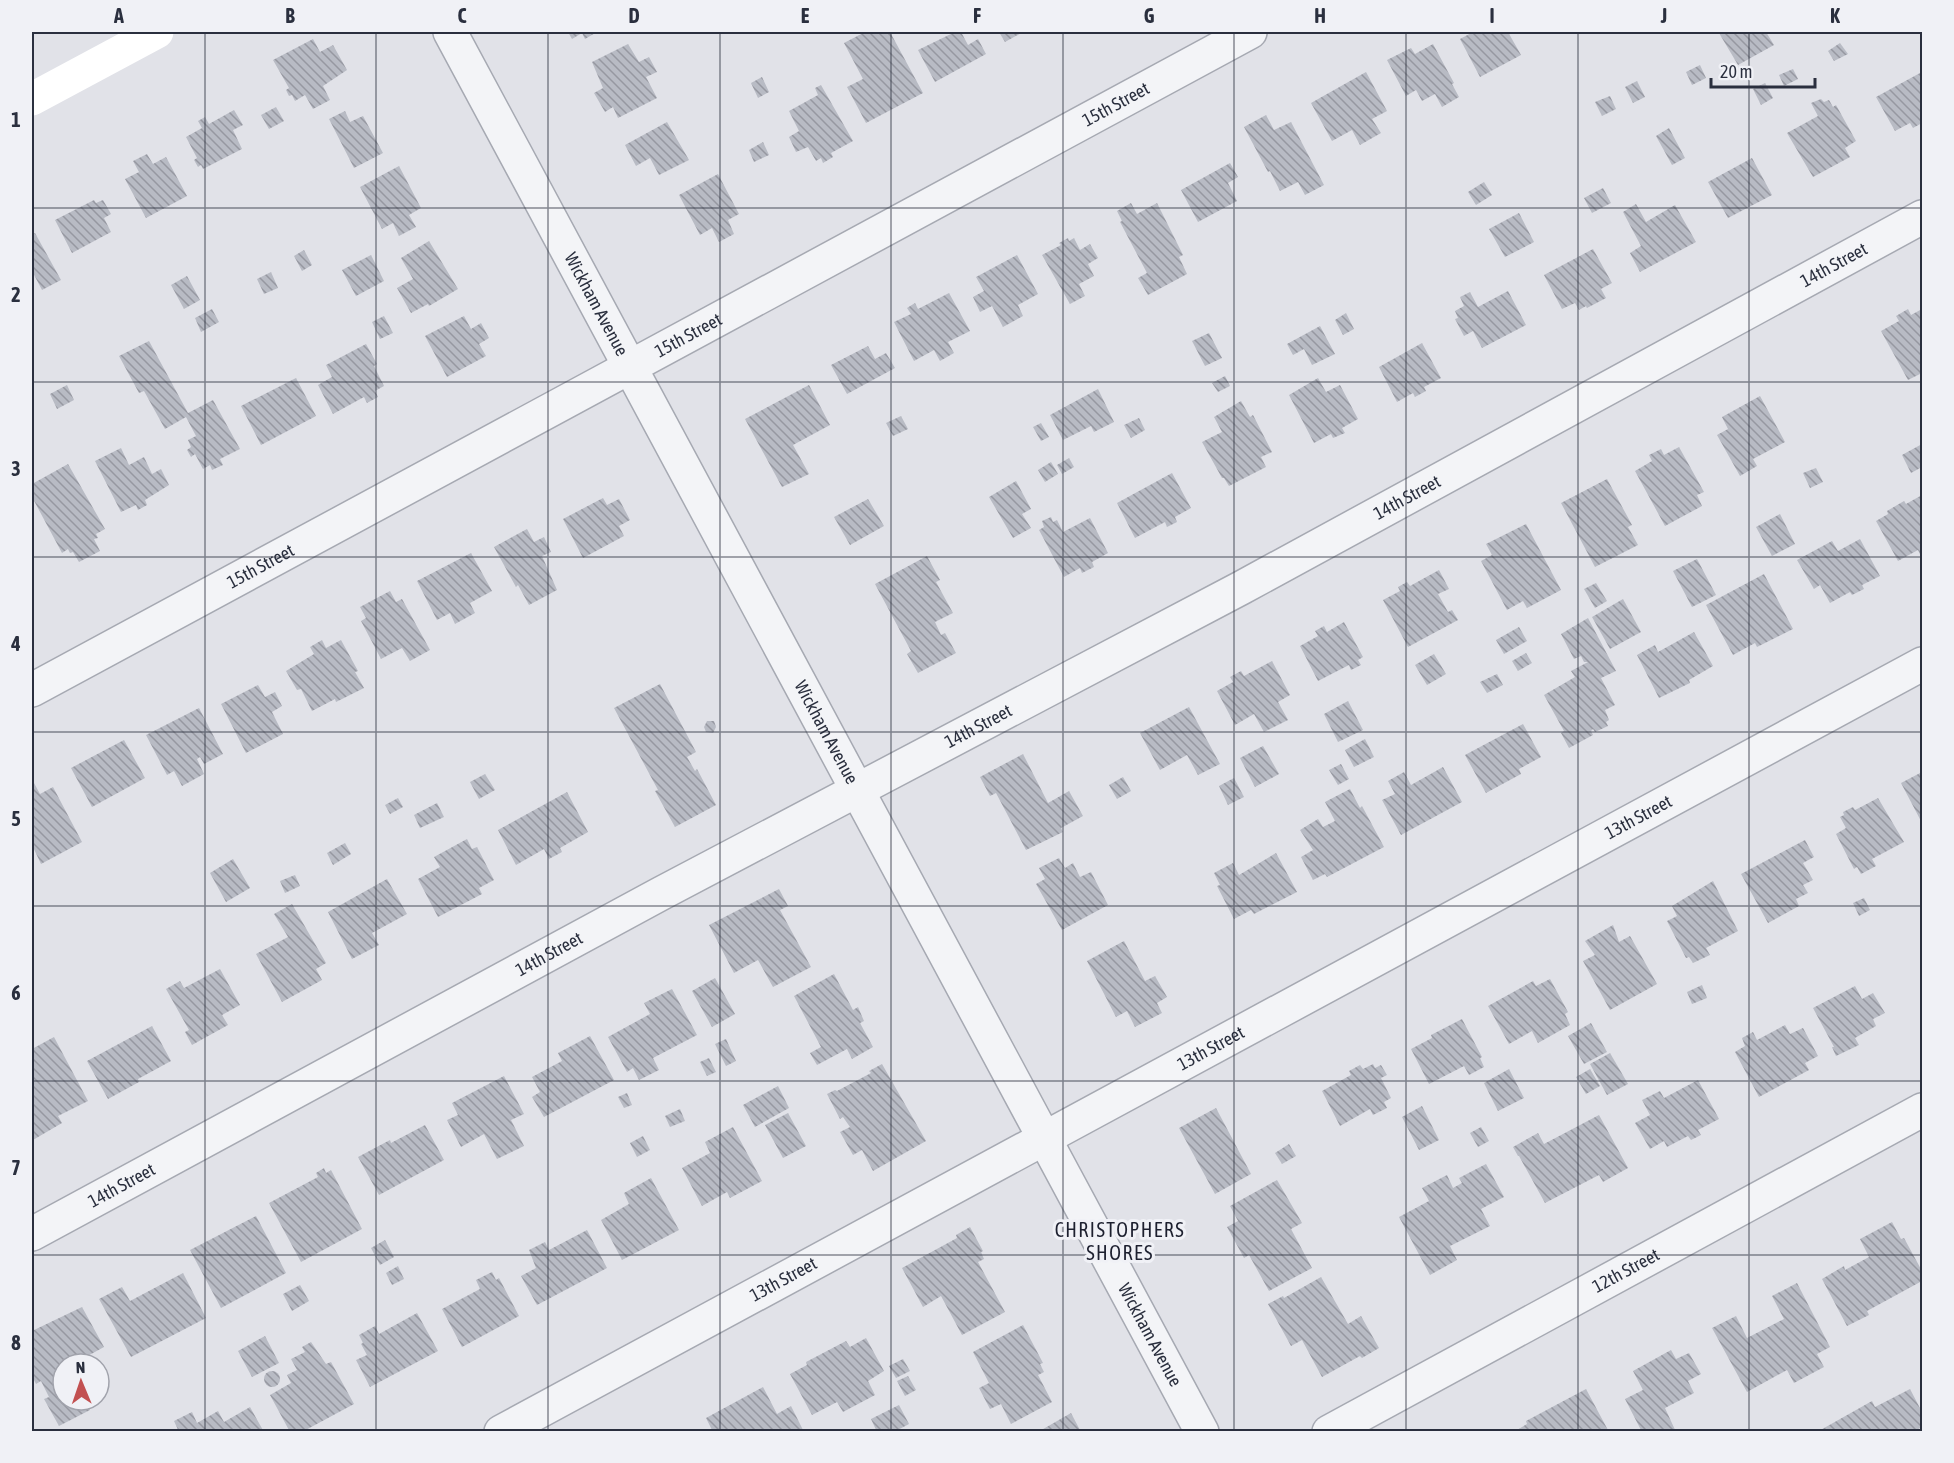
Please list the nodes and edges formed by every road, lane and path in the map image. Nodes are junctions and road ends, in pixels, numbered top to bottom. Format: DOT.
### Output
graph roads {
  1 [pos="157,32"];
  2 [pos="450,32"];
  3 [pos="1250,32"];
  4 [pos="32,99"];
  5 [pos="1923,217"];
  6 [pos="630,365"];
  7 [pos="1923,664"];
  8 [pos="32,690"];
  9 [pos="858,790"];
  10 [pos="1923,1110"];
  11 [pos="1044,1137"];
  12 [pos="32,1234"];
  13 [pos="501,1431"];
  14 [pos="1202,1431"];
  15 [pos="1329,1431"];
  1 -- 4 [label="main road"];
  2 -- 6 [label="street, Wickham Avenue"];
  3 -- 6 [label="street, 15th Street"];
  5 -- 9 [label="street, 14th Street"];
  6 -- 8 [label="street, 15th Street"];
  6 -- 9 [label="street, Wickham Avenue"];
  7 -- 11 [label="street, 13th Street"];
  9 -- 11 [label="street, Wickham Avenue"];
  9 -- 12 [label="street, 14th Street"];
  10 -- 15 [label="street, 12th Street"];
  11 -- 13 [label="street, 13th Street"];
  11 -- 14 [label="street, Wickham Avenue"];
}
